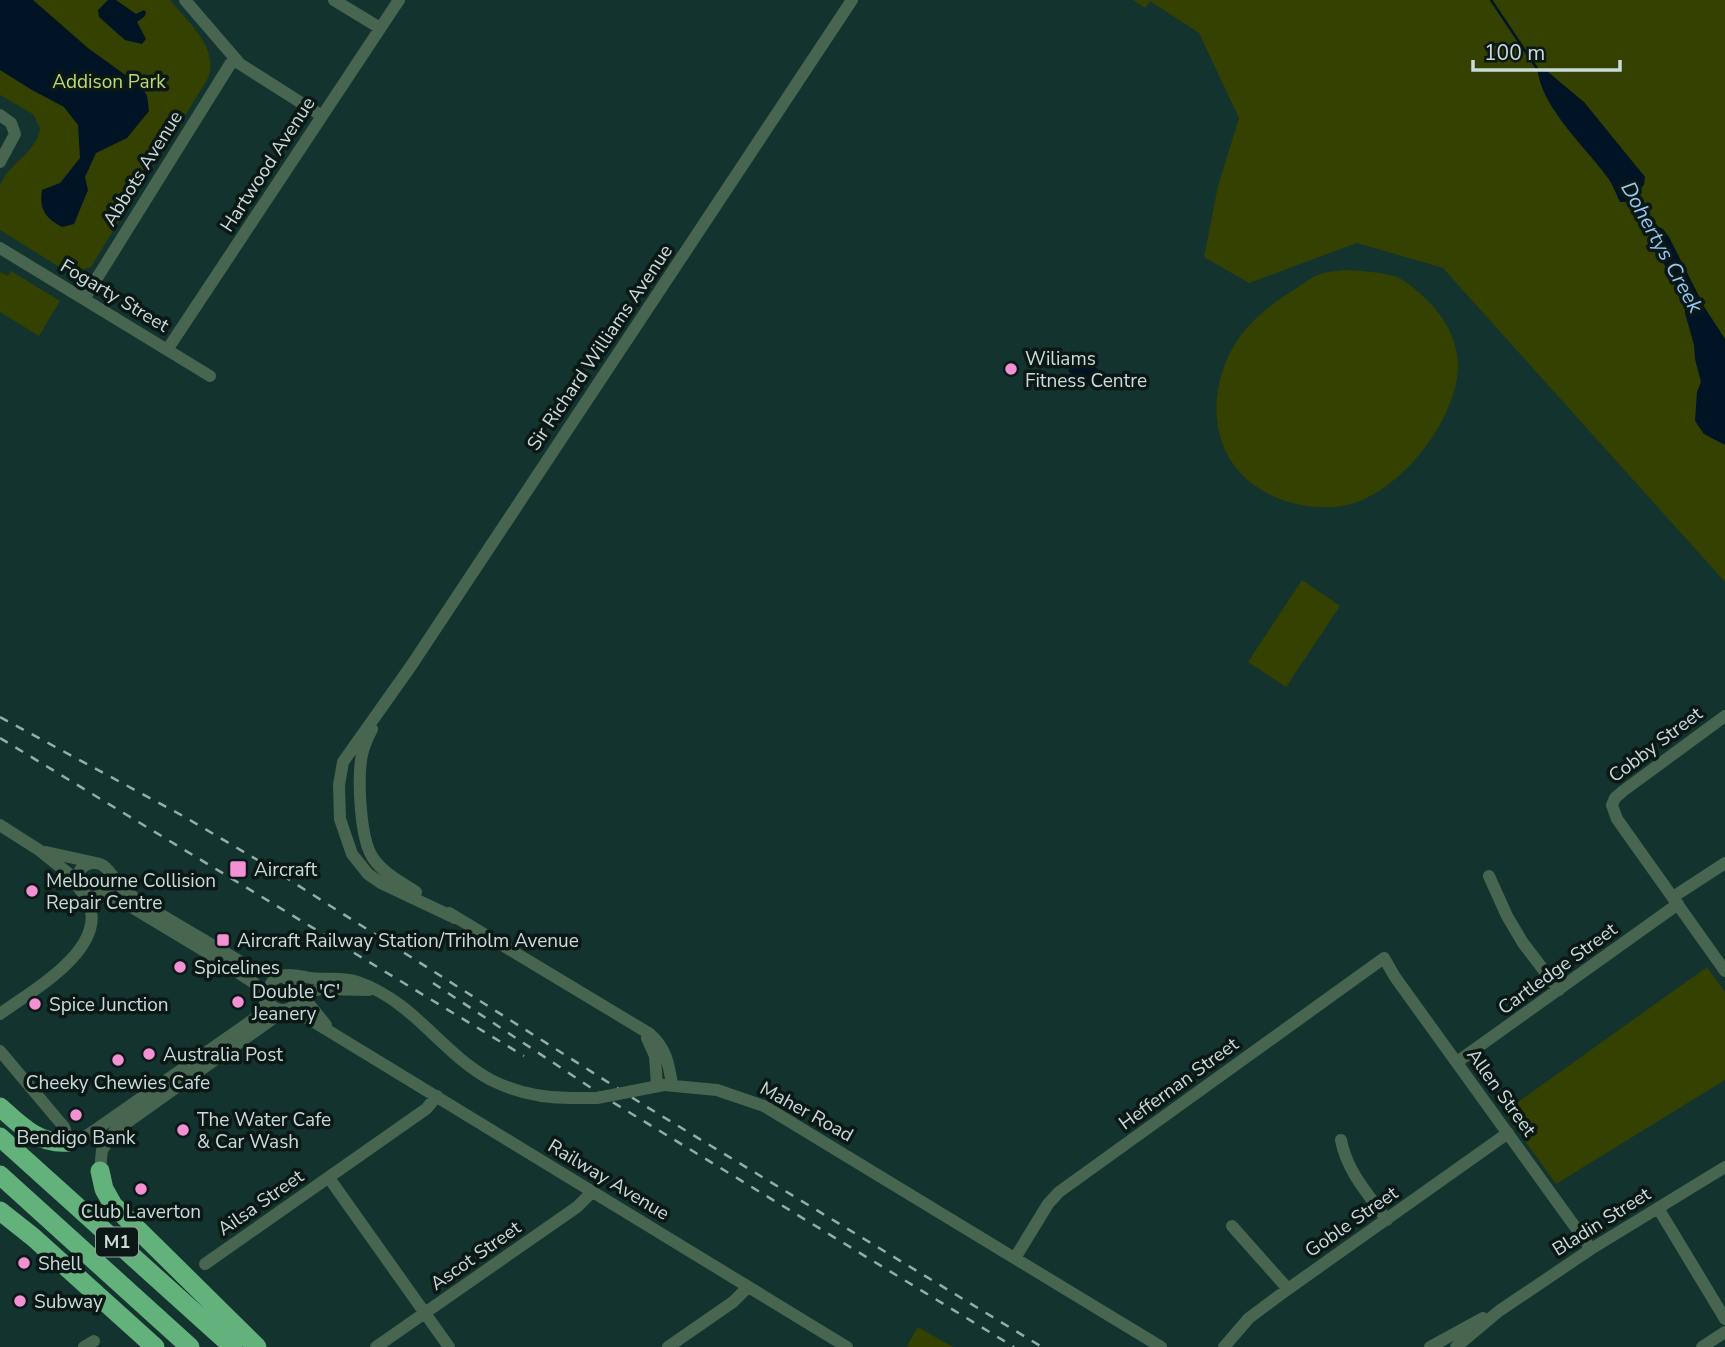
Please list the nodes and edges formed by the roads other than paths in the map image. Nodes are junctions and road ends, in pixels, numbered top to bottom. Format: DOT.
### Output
graph roads {
  1 [pos="185,0"];
  2 [pos="334,0"];
  3 [pos="398,0"];
  4 [pos="852,0"];
  5 [pos="380,28"];
  6 [pos="234,58"];
  7 [pos="0,115"];
  8 [pos="322,116"];
  9 [pos="0,162"];
  10 [pos="0,248"];
  11 [pos="84,299"];
  12 [pos="167,350"];
  13 [pos="210,376"];
  14 [pos="377,716"];
  15 [pos="1725,716"];
  16 [pos="362,807"];
  17 [pos="339,808"];
  18 [pos="0,825"];
  19 [pos="39,850"];
  20 [pos="1725,863"];
  21 [pos="102,866"];
  22 [pos="1489,876"];
  23 [pos="78,881"];
  24 [pos="95,899"];
  25 [pos="1676,901"];
  26 [pos="455,918"];
  27 [pos="1384,958"];
  28 [pos="1725,971"];
  29 [pos="281,976"];
  30 [pos="376,990"];
  31 [pos="1559,990"];
  32 [pos="300,996"];
  33 [pos="266,998"];
  34 [pos="286,1010"];
  35 [pos="0,1014"];
  36 [pos="351,1045"];
  37 [pos="0,1051"];
  38 [pos="211,1056"];
  39 [pos="1457,1062"];
  40 [pos="662,1084"];
  41 [pos="437,1096"];
  42 [pos="0,1107"];
  43 [pos="127,1107"];
  44 [pos="139,1113"];
  45 [pos="1508,1133"];
  46 [pos="0,1137"];
  47 [pos="1341,1140"];
  48 [pos="69,1142"];
  49 [pos="1725,1167"];
  50 [pos="100,1171"];
  51 [pos="0,1175"];
  52 [pos="328,1178"];
  53 [pos="593,1191"];
  54 [pos="1658,1208"];
  55 [pos="0,1211"];
  56 [pos="1387,1220"];
  57 [pos="1232,1226"];
  58 [pos="1591,1248"];
  59 [pos="1015,1258"];
  60 [pos="205,1264"];
  61 [pos="748,1287"];
  62 [pos="1288,1289"];
  63 [pos="1499,1311"];
  64 [pos="425,1313"];
  65 [pos="1725,1319"];
  66 [pos="1725,1332"];
  67 [pos="155,1347"];
  68 [pos="190,1347"];
  69 [pos="233,1347"];
  70 [pos="257,1347"];
  71 [pos="376,1347"];
  72 [pos="449,1347"];
  73 [pos="668,1347"];
  74 [pos="847,1347"];
  75 [pos="1161,1347"];
  76 [pos="1224,1347"];
  77 [pos="1430,1347"];
  78 [pos="1456,1347"];
  79 [pos="1702,1347"];
  1 -- 6 [label="street"];
  2 -- 5 [label="street"];
  3 -- 5 [label="street, Hartwood Avenue"];
  4 -- 14 [label="street, Sir Richard Williams Avenue"];
  5 -- 8 [label="street, Hartwood Avenue"];
  6 -- 8 [label="street"];
  6 -- 11 [label="street, Abbots Avenue"];
  7 -- 9 [label="street"];
  8 -- 12 [label="street, Hartwood Avenue"];
  10 -- 11 [label="street, Fogarty Street"];
  11 -- 12 [label="street, Fogarty Street"];
  12 -- 13 [label="street, Fogarty Street"];
  14 -- 16 [label="street, Sir Richard Williams Avenue"];
  14 -- 17 [label="street, Sir Richard Williams Avenue"];
  15 -- 25 [label="street, Cobby Street"];
  16 -- 17 [label="street"];
  16 -- 26 [label="street, Sir Richard Williams Avenue"];
  17 -- 26 [label="street, Sir Richard Williams Avenue"];
  18 -- 19 [label="street"];
  19 -- 21 [label="street"];
  19 -- 23 [label="street"];
  20 -- 25 [label="street, Cartledge Street"];
  21 -- 23 [label="street"];
  21 -- 24 [label="street"];
  21 -- 29 [label="street"];
  22 -- 31 [label="street"];
  23 -- 24 [label="street"];
  24 -- 33 [label="street"];
  24 -- 35 [label="street"];
  25 -- 28 [label="street"];
  25 -- 31 [label="street, Cartledge Street"];
  26 -- 40 [label="street, Sir Richard Williams Avenue"];
  27 -- 39 [label="street, Allen Street"];
  27 -- 59 [label="street, Heffernan Street"];
  29 -- 30 [label="street, Maher Road"];
  29 -- 32 [label="street"];
  29 -- 33 [label="street"];
  30 -- 32 [label="street"];
  30 -- 40 [label="street, Maher Road, bridge"];
  31 -- 39 [label="street, Cartledge Street"];
  32 -- 34 [label="street"];
  32 -- 36 [label="street, Railway Avenue"];
  33 -- 34 [label="street"];
  33 -- 38 [label="street"];
  34 -- 36 [label="street, Railway Avenue"];
  34 -- 38 [label="street"];
  36 -- 41 [label="street, Railway Avenue"];
  37 -- 48 [label="street"];
  38 -- 43 [label="street"];
  38 -- 44 [label="street"];
  39 -- 45 [label="street, Allen Street"];
  40 -- 59 [label="street, Maher Road"];
  41 -- 52 [label="street, Ailsa Street"];
  41 -- 53 [label="street, Railway Avenue"];
  42 -- 48 [label="highway"];
  43 -- 44 [label="street"];
  43 -- 48 [label="street"];
  44 -- 50 [label="street"];
  45 -- 56 [label="street, Goble Street"];
  45 -- 58 [label="street, Allen Street"];
  46 -- 69 [label="highway, M1"];
  47 -- 56 [label="street"];
  49 -- 54 [label="street, Bladin Street"];
  50 -- 70 [label="highway"];
  51 -- 68 [label="highway, M1"];
  52 -- 60 [label="street, Ailsa Street"];
  52 -- 64 [label="street"];
  53 -- 61 [label="street, Railway Avenue"];
  53 -- 64 [label="street, Ascot Street"];
  54 -- 58 [label="street, Bladin Street"];
  54 -- 65 [label="street"];
  55 -- 67 [label="highway"];
  56 -- 62 [label="street, Goble Street"];
  57 -- 62 [label="street"];
  58 -- 63 [label="street, Bladin Street"];
  59 -- 75 [label="street, Maher Road"];
  61 -- 73 [label="street"];
  61 -- 74 [label="street, Railway Avenue"];
  62 -- 76 [label="street, Goble Street"];
  63 -- 77 [label="street, Bladin Street"];
  63 -- 78 [label="street, Bladin Street"];
  64 -- 71 [label="street, Ascot Street"];
  64 -- 72 [label="street"];
  66 -- 79 [label="street"];
}
